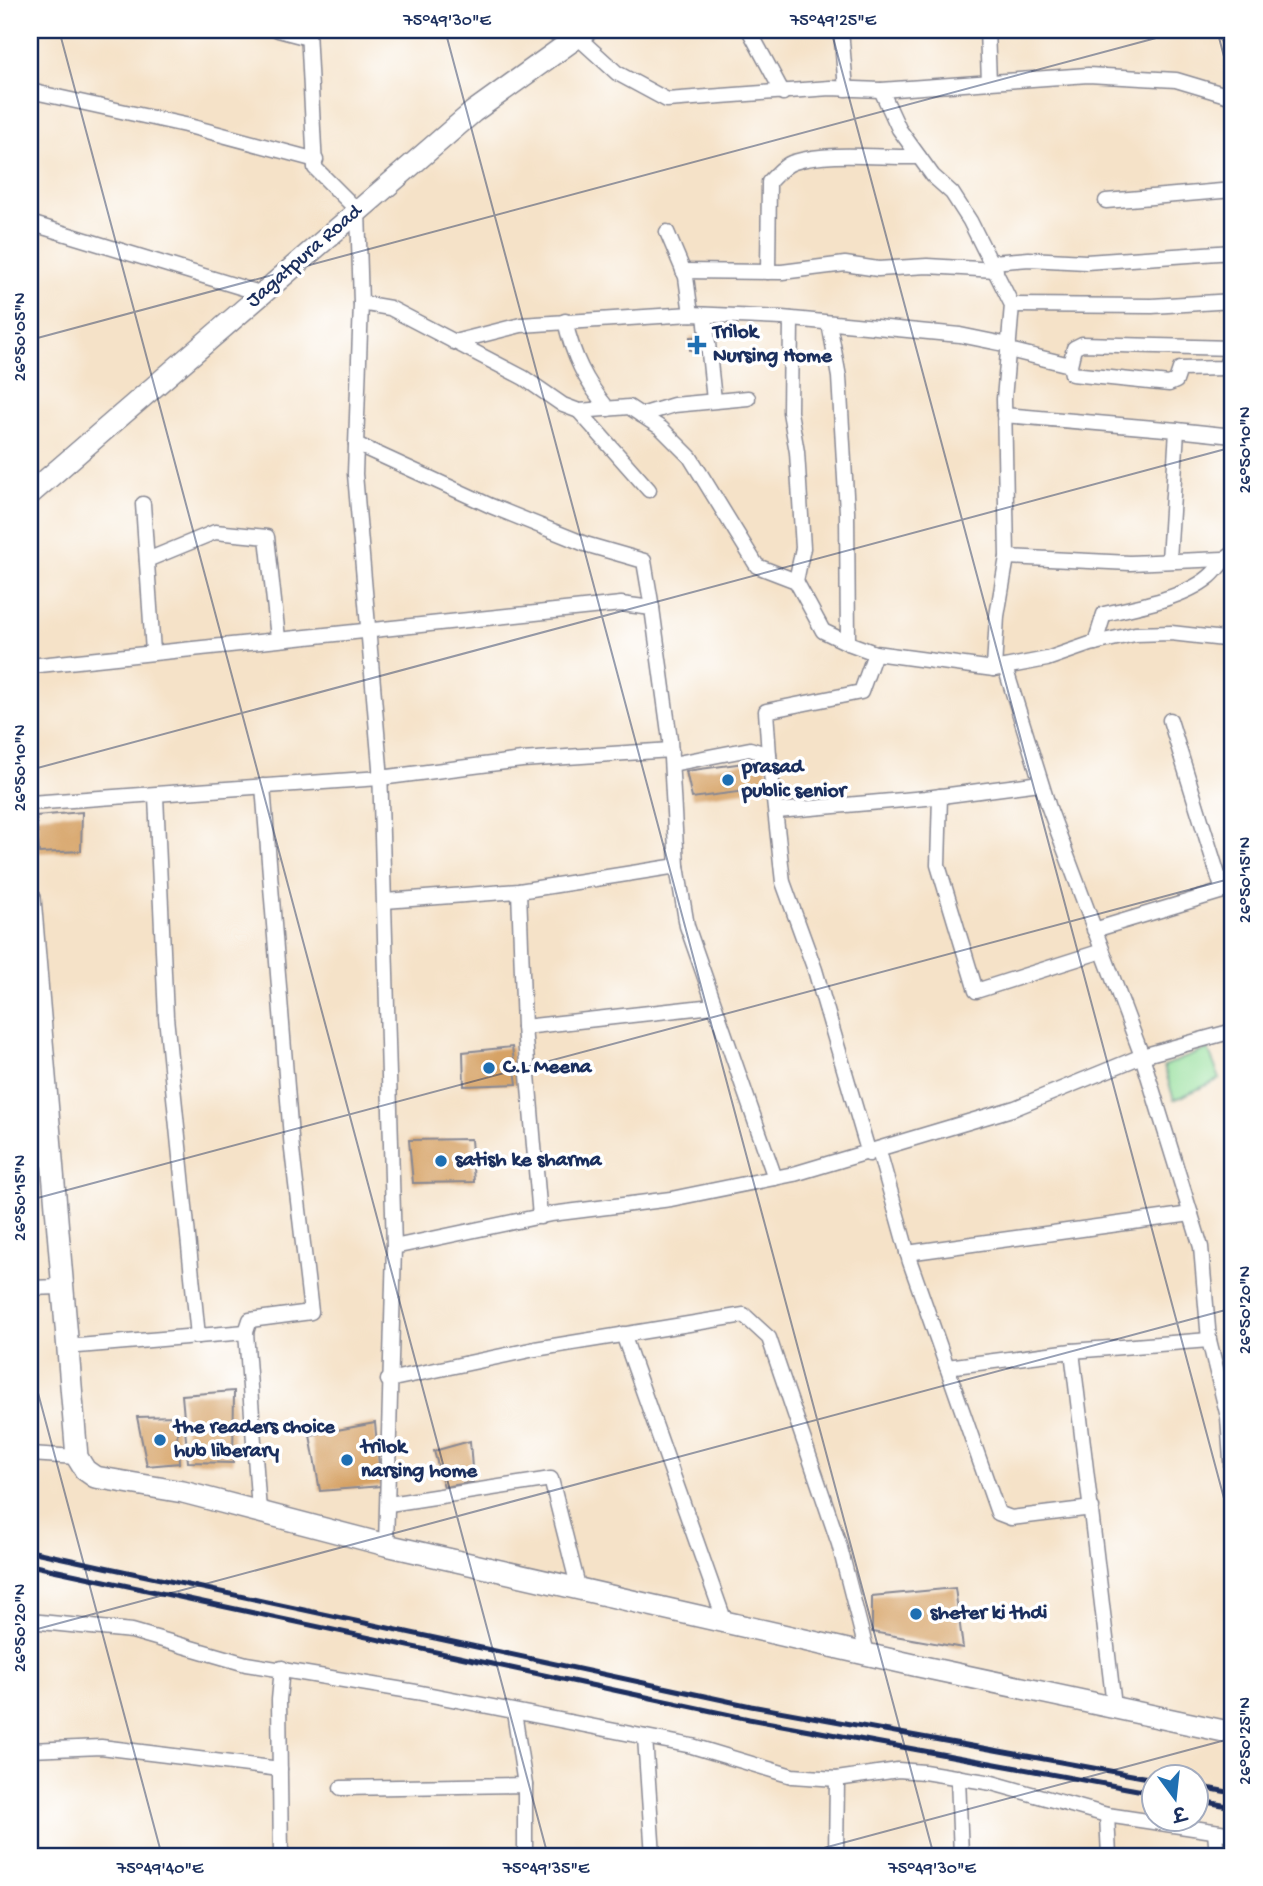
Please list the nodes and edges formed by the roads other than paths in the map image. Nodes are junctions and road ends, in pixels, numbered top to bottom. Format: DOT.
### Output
graph roads {
  1 [pos="278,30"];
  2 [pos="749,30"];
  3 [pos="841,30"];
  4 [pos="987,30"];
  5 [pos="1220,30"];
  6 [pos="578,33"];
  7 [pos="308,34"];
  8 [pos="1233,44"];
  9 [pos="989,82"];
  10 [pos="846,89"];
  11 [pos="881,90"];
  12 [pos="30,91"];
  13 [pos="783,93"];
  14 [pos="1233,97"];
  15 [pos="919,157"];
  16 [pos="316,160"];
  17 [pos="1233,190"];
  18 [pos="1106,201"];
  19 [pos="358,211"];
  20 [pos="30,223"];
  21 [pos="667,232"];
  22 [pos="1233,252"];
  23 [pos="994,266"];
  24 [pos="683,271"];
  25 [pos="768,272"];
  26 [pos="263,294"];
  27 [pos="1233,301"];
  28 [pos="361,303"];
  29 [pos="1012,305"];
  30 [pos="698,315"];
  31 [pos="791,319"];
  32 [pos="565,321"];
  33 [pos="829,323"];
  34 [pos="454,342"];
  35 [pos="1009,348"];
  36 [pos="1070,365"];
  37 [pos="747,398"];
  38 [pos="714,400"];
  39 [pos="608,409"];
  40 [pos="579,411"];
  41 [pos="641,415"];
  42 [pos="1004,415"];
  43 [pos="1177,430"];
  44 [pos="1233,436"];
  45 [pos="356,444"];
  46 [pos="649,490"];
  47 [pos="30,494"];
  48 [pos="143,504"];
  49 [pos="1007,557"];
  50 [pos="1228,557"];
  51 [pos="147,560"];
  52 [pos="1169,560"];
  53 [pos="796,581"];
  54 [pos="652,608"];
  55 [pos="368,628"];
  56 [pos="278,638"];
  57 [pos="1233,640"];
  58 [pos="1095,642"];
  59 [pos="848,643"];
  60 [pos="153,652"];
  61 [pos="876,653"];
  62 [pos="30,666"];
  63 [pos="1000,668"];
  64 [pos="1170,720"];
  65 [pos="769,755"];
  66 [pos="671,757"];
  67 [pos="380,778"];
  68 [pos="1040,783"];
  69 [pos="262,786"];
  70 [pos="156,796"];
  71 [pos="940,796"];
  72 [pos="30,803"];
  73 [pos="776,811"];
  74 [pos="677,866"];
  75 [pos="1228,889"];
  76 [pos="519,891"];
  77 [pos="30,898"];
  78 [pos="386,901"];
  79 [pos="1094,930"];
  80 [pos="1102,951"];
  81 [pos="33,992"];
  82 [pos="713,1006"];
  83 [pos="524,1027"];
  84 [pos="1233,1031"];
  85 [pos="1142,1056"];
  86 [pos="38,1104"];
  87 [pos="874,1153"];
  88 [pos="775,1178"];
  89 [pos="1191,1214"];
  90 [pos="540,1217"];
  91 [pos="394,1247"];
  92 [pos="907,1253"];
  93 [pos="60,1287"];
  94 [pos="30,1288"];
  95 [pos="246,1332"];
  96 [pos="624,1334"];
  97 [pos="198,1336"];
  98 [pos="1209,1340"];
  99 [pos="66,1347"];
  100 [pos="1072,1351"];
  101 [pos="947,1367"];
  102 [pos="388,1380"];
  103 [pos="1231,1417"];
  104 [pos="30,1454"];
  105 [pos="77,1457"];
  106 [pos="1233,1489"];
  107 [pos="389,1504"];
  108 [pos="1091,1508"];
  109 [pos="258,1511"];
  110 [pos="386,1545"];
  111 [pos="578,1586"];
  112 [pos="30,1621"];
  113 [pos="725,1622"];
  114 [pos="867,1653"];
  115 [pos="282,1668"];
  116 [pos="1114,1706"];
  117 [pos="514,1712"];
  118 [pos="1233,1733"];
  119 [pos="645,1737"];
  120 [pos="30,1750"];
  121 [pos="280,1769"];
  122 [pos="958,1777"];
  123 [pos="837,1779"];
  124 [pos="525,1785"];
  125 [pos="341,1788"];
  126 [pos="1107,1815"];
  127 [pos="1214,1832"];
  128 [pos="1233,1834"];
  129 [pos="281,1856"];
  130 [pos="525,1856"];
  131 [pos="653,1856"];
  132 [pos="835,1856"];
  133 [pos="961,1856"];
  134 [pos="1109,1856"];
  135 [pos="1217,1856"];
  1 -- 7 [label="street"];
  2 -- 13 [label="street"];
  3 -- 10 [label="street"];
  4 -- 9 [label="street"];
  5 -- 8 [label="street"];
  6 -- 13 [label="street"];
  6 -- 19 [label="street, Jagatpura Road"];
  7 -- 16 [label="street"];
  9 -- 11 [label="street"];
  9 -- 14 [label="street"];
  10 -- 11 [label="street"];
  10 -- 13 [label="street"];
  11 -- 15 [label="street"];
  12 -- 16 [label="street"];
  15 -- 23 [label="street"];
  15 -- 25 [label="street"];
  16 -- 19 [label="street"];
  17 -- 18 [label="street"];
  19 -- 26 [label="street, Jagatpura Road"];
  19 -- 28 [label="street"];
  20 -- 26 [label="street"];
  21 -- 24 [label="street"];
  22 -- 23 [label="street"];
  23 -- 25 [label="street"];
  23 -- 29 [label="street"];
  24 -- 25 [label="street"];
  24 -- 30 [label="street"];
  26 -- 47 [label="street, Jagatpura Road"];
  27 -- 29 [label="street"];
  28 -- 34 [label="street"];
  28 -- 45 [label="street"];
  29 -- 35 [label="street"];
  30 -- 31 [label="street"];
  30 -- 32 [label="street"];
  30 -- 38 [label="street"];
  31 -- 33 [label="street"];
  31 -- 53 [label="street"];
  32 -- 34 [label="street"];
  32 -- 39 [label="street"];
  33 -- 35 [label="street"];
  33 -- 59 [label="street"];
  34 -- 40 [label="street"];
  35 -- 36 [label="street"];
  35 -- 42 [label="street"];
  36 -- 36 [label="street"];
  37 -- 38 [label="street"];
  38 -- 41 [label="street"];
  39 -- 40 [label="street"];
  39 -- 41 [label="street"];
  40 -- 46 [label="street"];
  41 -- 53 [label="street"];
  42 -- 43 [label="street"];
  42 -- 49 [label="street"];
  43 -- 44 [label="street"];
  43 -- 52 [label="street"];
  45 -- 54 [label="street"];
  45 -- 55 [label="street"];
  48 -- 51 [label="street"];
  49 -- 52 [label="street"];
  49 -- 63 [label="street"];
  50 -- 52 [label="street"];
  50 -- 58 [label="street"];
  51 -- 56 [label="street"];
  51 -- 60 [label="street"];
  53 -- 59 [label="street"];
  54 -- 55 [label="street"];
  54 -- 66 [label="street"];
  55 -- 56 [label="street"];
  55 -- 67 [label="street"];
  56 -- 60 [label="street"];
  57 -- 58 [label="street"];
  58 -- 63 [label="street"];
  59 -- 61 [label="street"];
  60 -- 62 [label="street"];
  61 -- 63 [label="street"];
  61 -- 65 [label="street"];
  63 -- 68 [label="street"];
  64 -- 75 [label="street"];
  65 -- 66 [label="street"];
  65 -- 73 [label="street"];
  66 -- 67 [label="street"];
  66 -- 74 [label="street"];
  67 -- 69 [label="street"];
  67 -- 78 [label="street"];
  68 -- 71 [label="street"];
  68 -- 79 [label="street"];
  69 -- 70 [label="street"];
  69 -- 95 [label="street"];
  70 -- 72 [label="street"];
  70 -- 97 [label="street"];
  71 -- 73 [label="street"];
  71 -- 80 [label="street"];
  73 -- 87 [label="street"];
  74 -- 76 [label="street"];
  74 -- 82 [label="street"];
  75 -- 79 [label="street"];
  76 -- 78 [label="street"];
  76 -- 83 [label="street"];
  77 -- 81 [label="street"];
  78 -- 91 [label="street"];
  79 -- 80 [label="street"];
  80 -- 85 [label="street"];
  81 -- 86 [label="street"];
  82 -- 83 [label="street"];
  82 -- 88 [label="street"];
  83 -- 90 [label="street"];
  84 -- 85 [label="street"];
  85 -- 87 [label="street"];
  85 -- 89 [label="street"];
  86 -- 93 [label="street"];
  87 -- 88 [label="street"];
  87 -- 92 [label="street"];
  88 -- 90 [label="street"];
  89 -- 92 [label="street"];
  89 -- 98 [label="street"];
  90 -- 91 [label="street"];
  91 -- 102 [label="street"];
  92 -- 101 [label="street"];
  93 -- 94 [label="street"];
  93 -- 99 [label="street"];
  95 -- 97 [label="street"];
  95 -- 109 [label="street"];
  96 -- 102 [label="street"];
  96 -- 113 [label="street"];
  96 -- 114 [label="street"];
  97 -- 99 [label="street"];
  98 -- 100 [label="street"];
  98 -- 103 [label="street"];
  99 -- 105 [label="street"];
  100 -- 101 [label="street"];
  100 -- 108 [label="street"];
  101 -- 108 [label="street"];
  102 -- 107 [label="street"];
  103 -- 106 [label="street"];
  104 -- 105 [label="street"];
  105 -- 109 [label="street"];
  107 -- 110 [label="street"];
  107 -- 111 [label="street"];
  108 -- 116 [label="street"];
  109 -- 110 [label="street"];
  110 -- 111 [label="street"];
  111 -- 113 [label="street"];
  112 -- 115 [label="street"];
  113 -- 114 [label="street"];
  114 -- 116 [label="street"];
  115 -- 117 [label="street"];
  115 -- 121 [label="street"];
  116 -- 118 [label="street"];
  117 -- 119 [label="street"];
  117 -- 124 [label="street"];
  119 -- 123 [label="street"];
  119 -- 131 [label="street"];
  120 -- 121 [label="street"];
  121 -- 129 [label="street"];
  122 -- 123 [label="street"];
  122 -- 126 [label="street"];
  122 -- 133 [label="street"];
  123 -- 132 [label="street"];
  124 -- 125 [label="street"];
  124 -- 130 [label="street"];
  126 -- 127 [label="street"];
  126 -- 134 [label="street"];
  127 -- 128 [label="street"];
  127 -- 135 [label="street"];
}
